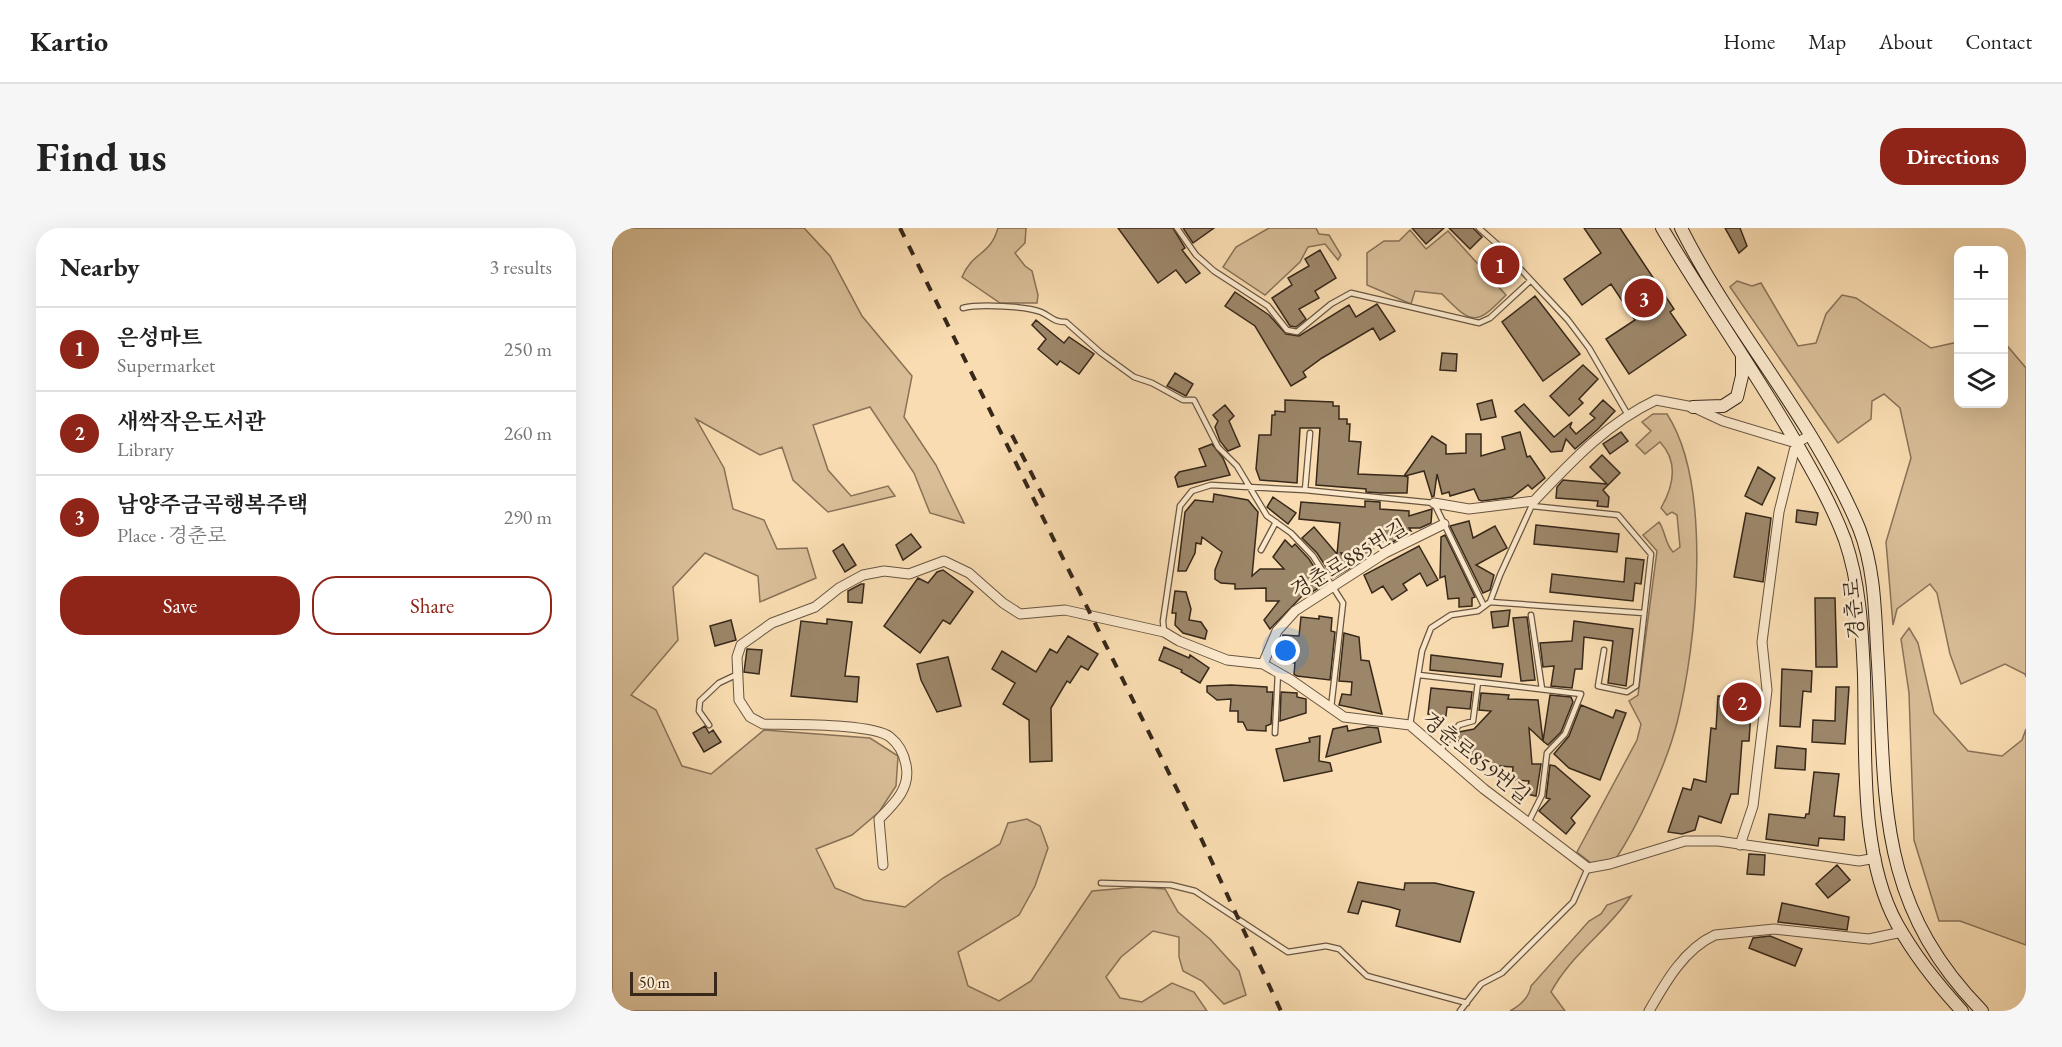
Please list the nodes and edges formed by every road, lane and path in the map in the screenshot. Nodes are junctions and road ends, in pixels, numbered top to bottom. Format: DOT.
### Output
graph roads {
  1 [pos="1177,228"];
  2 [pos="1479,228"];
  3 [pos="1662,228"];
  4 [pos="1681,228"];
  5 [pos="1530,281"];
  6 [pos="963,308"];
  7 [pos="1742,356"];
  8 [pos="1693,407"];
  9 [pos="1628,415"];
  10 [pos="1310,433"];
  11 [pos="1811,435"];
  12 [pos="1796,442"];
  13 [pos="1248,487"];
  14 [pos="1305,490"];
  15 [pos="1434,503"];
  16 [pos="1533,503"];
  17 [pos="1276,522"];
  18 [pos="1444,524"];
  19 [pos="1261,550"];
  20 [pos="1334,586"];
  21 [pos="1490,602"];
  22 [pos="1484,606"];
  23 [pos="1644,612"];
  24 [pos="1532,615"];
  25 [pos="1164,632"];
  26 [pos="1604,650"];
  27 [pos="1263,664"];
  28 [pos="1278,672"];
  29 [pos="738,674"];
  30 [pos="1419,675"];
  31 [pos="1478,681"];
  32 [pos="1542,689"];
  33 [pos="1331,708"];
  34 [pos="710,725"];
  35 [pos="1410,725"];
  36 [pos="1275,733"];
  37 [pos="1440,751"];
  38 [pos="1528,823"];
  39 [pos="1740,845"];
  40 [pos="1876,858"];
  41 [pos="884,865"];
  42 [pos="1588,868"];
  43 [pos="1101,883"];
  44 [pos="1902,932"];
  45 [pos="1467,1003"];
  46 [pos="1460,1011"];
  47 [pos="1649,1011"];
  48 [pos="1962,1011"];
  49 [pos="1982,1011"];
  1 -- 5 [label="lane"];
  2 -- 5 [label="lane"];
  3 -- 7 [label="street, 경춘로"];
  4 -- 11 [label="street, 경춘로"];
  5 -- 9 [label="lane"];
  6 -- 13 [label="lane"];
  7 -- 8 [label="street"];
  7 -- 12 [label="street, 경춘로"];
  8 -- 9 [label="street"];
  8 -- 12 [label="street"];
  9 -- 16 [label="street"];
  10 -- 14 [label="lane"];
  11 -- 12 [label="street"];
  11 -- 49 [label="street, 경춘로"];
  12 -- 39 [label="street"];
  12 -- 40 [label="street, 경춘로"];
  13 -- 14 [label="lane"];
  13 -- 17 [label="lane"];
  13 -- 25 [label="lane"];
  14 -- 15 [label="lane"];
  15 -- 16 [label="street"];
  15 -- 18 [label="lane"];
  16 -- 21 [label="lane"];
  16 -- 23 [label="lane"];
  17 -- 19 [label="lane"];
  17 -- 20 [label="lane"];
  18 -- 20 [label="street, 경춘로885번길"];
  18 -- 22 [label="lane"];
  20 -- 27 [label="street, 경춘로885번길"];
  20 -- 33 [label="lane"];
  21 -- 22 [label="lane"];
  21 -- 23 [label="lane"];
  22 -- 30 [label="lane"];
  23 -- 26 [label="lane"];
  24 -- 32 [label="lane"];
  25 -- 27 [label="street, 경춘로859번길"];
  25 -- 29 [label="street, 경춘로859번길"];
  27 -- 28 [label="street, 경춘로859번길"];
  28 -- 33 [label="street, 경춘로859번길"];
  28 -- 36 [label="lane"];
  29 -- 34 [label="lane"];
  29 -- 41 [label="street, 경춘로859번길"];
  30 -- 31 [label="lane"];
  30 -- 35 [label="lane"];
  31 -- 32 [label="lane"];
  31 -- 37 [label="lane"];
  32 -- 38 [label="lane"];
  33 -- 35 [label="street, 경춘로859번길"];
  35 -- 37 [label="street, 경춘로859번길"];
  37 -- 38 [label="street, 경춘로859번길"];
  38 -- 42 [label="street, 경춘로859번길"];
  39 -- 40 [label="street"];
  39 -- 42 [label="street"];
  40 -- 44 [label="street, 경춘로"];
  42 -- 45 [label="lane"];
  43 -- 45 [label="lane"];
  44 -- 47 [label="street"];
  44 -- 48 [label="street, 경춘로"];
  45 -- 46 [label="lane"];
}
